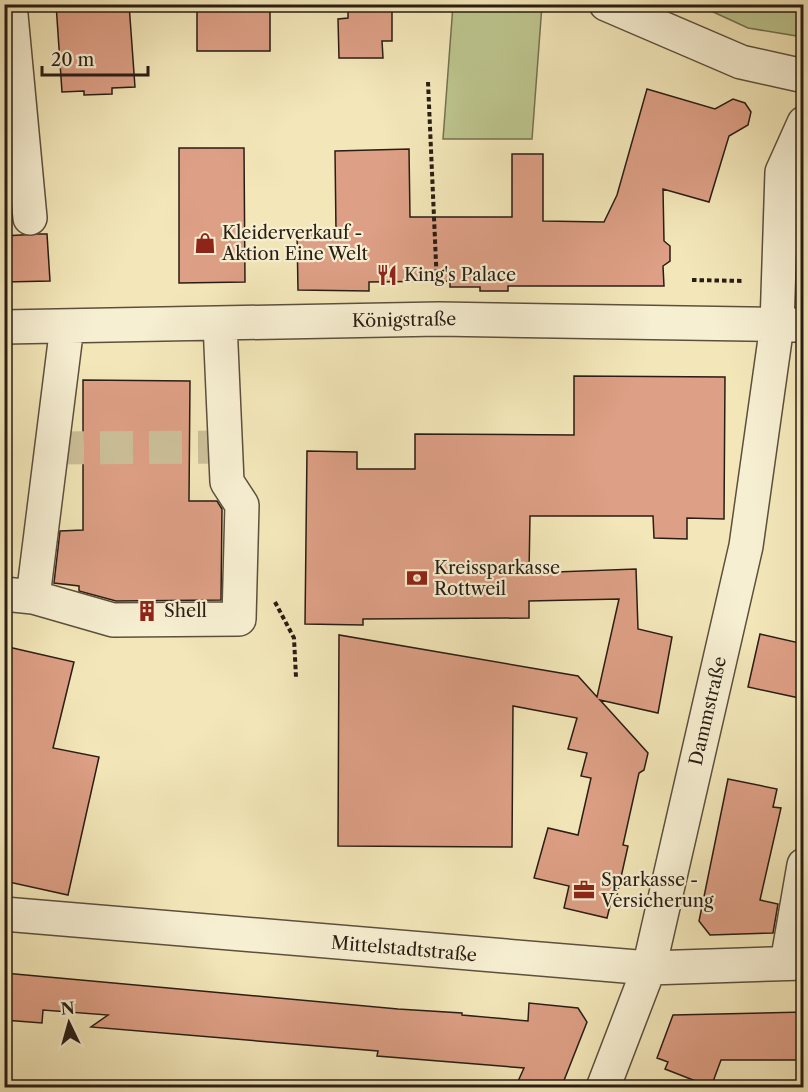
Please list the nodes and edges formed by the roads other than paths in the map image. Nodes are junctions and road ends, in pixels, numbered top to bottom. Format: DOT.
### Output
graph roads {
  1 [pos="10,4"];
  2 [pos="606,4"];
  3 [pos="804,76"];
  4 [pos="804,123"];
  5 [pos="782,172"];
  6 [pos="30,218"];
  7 [pos="804,221"];
  8 [pos="220,323"];
  9 [pos="790,325"];
  10 [pos="67,326"];
  11 [pos="4,327"];
  12 [pos="19,595"];
  13 [pos="804,865"];
  14 [pos="4,914"];
  15 [pos="795,963"];
  16 [pos="649,968"];
  17 [pos="603,1088"];
  1 -- 6 [label="street"];
  2 -- 3 [label="street"];
  4 -- 5 [label="street"];
  5 -- 7 [label="street"];
  5 -- 9 [label="street, Dammstraße"];
  8 -- 9 [label="street, Königstraße"];
  8 -- 10 [label="street, Königstraße"];
  8 -- 12 [label="street"];
  9 -- 16 [label="street, Dammstraße"];
  10 -- 11 [label="street, Königstraße"];
  10 -- 12 [label="street"];
  13 -- 15 [label="street"];
  14 -- 16 [label="street, Mittelstadtstraße"];
  15 -- 16 [label="street, Mittelstadtstraße"];
  16 -- 17 [label="street, Dammstraße"];
}
